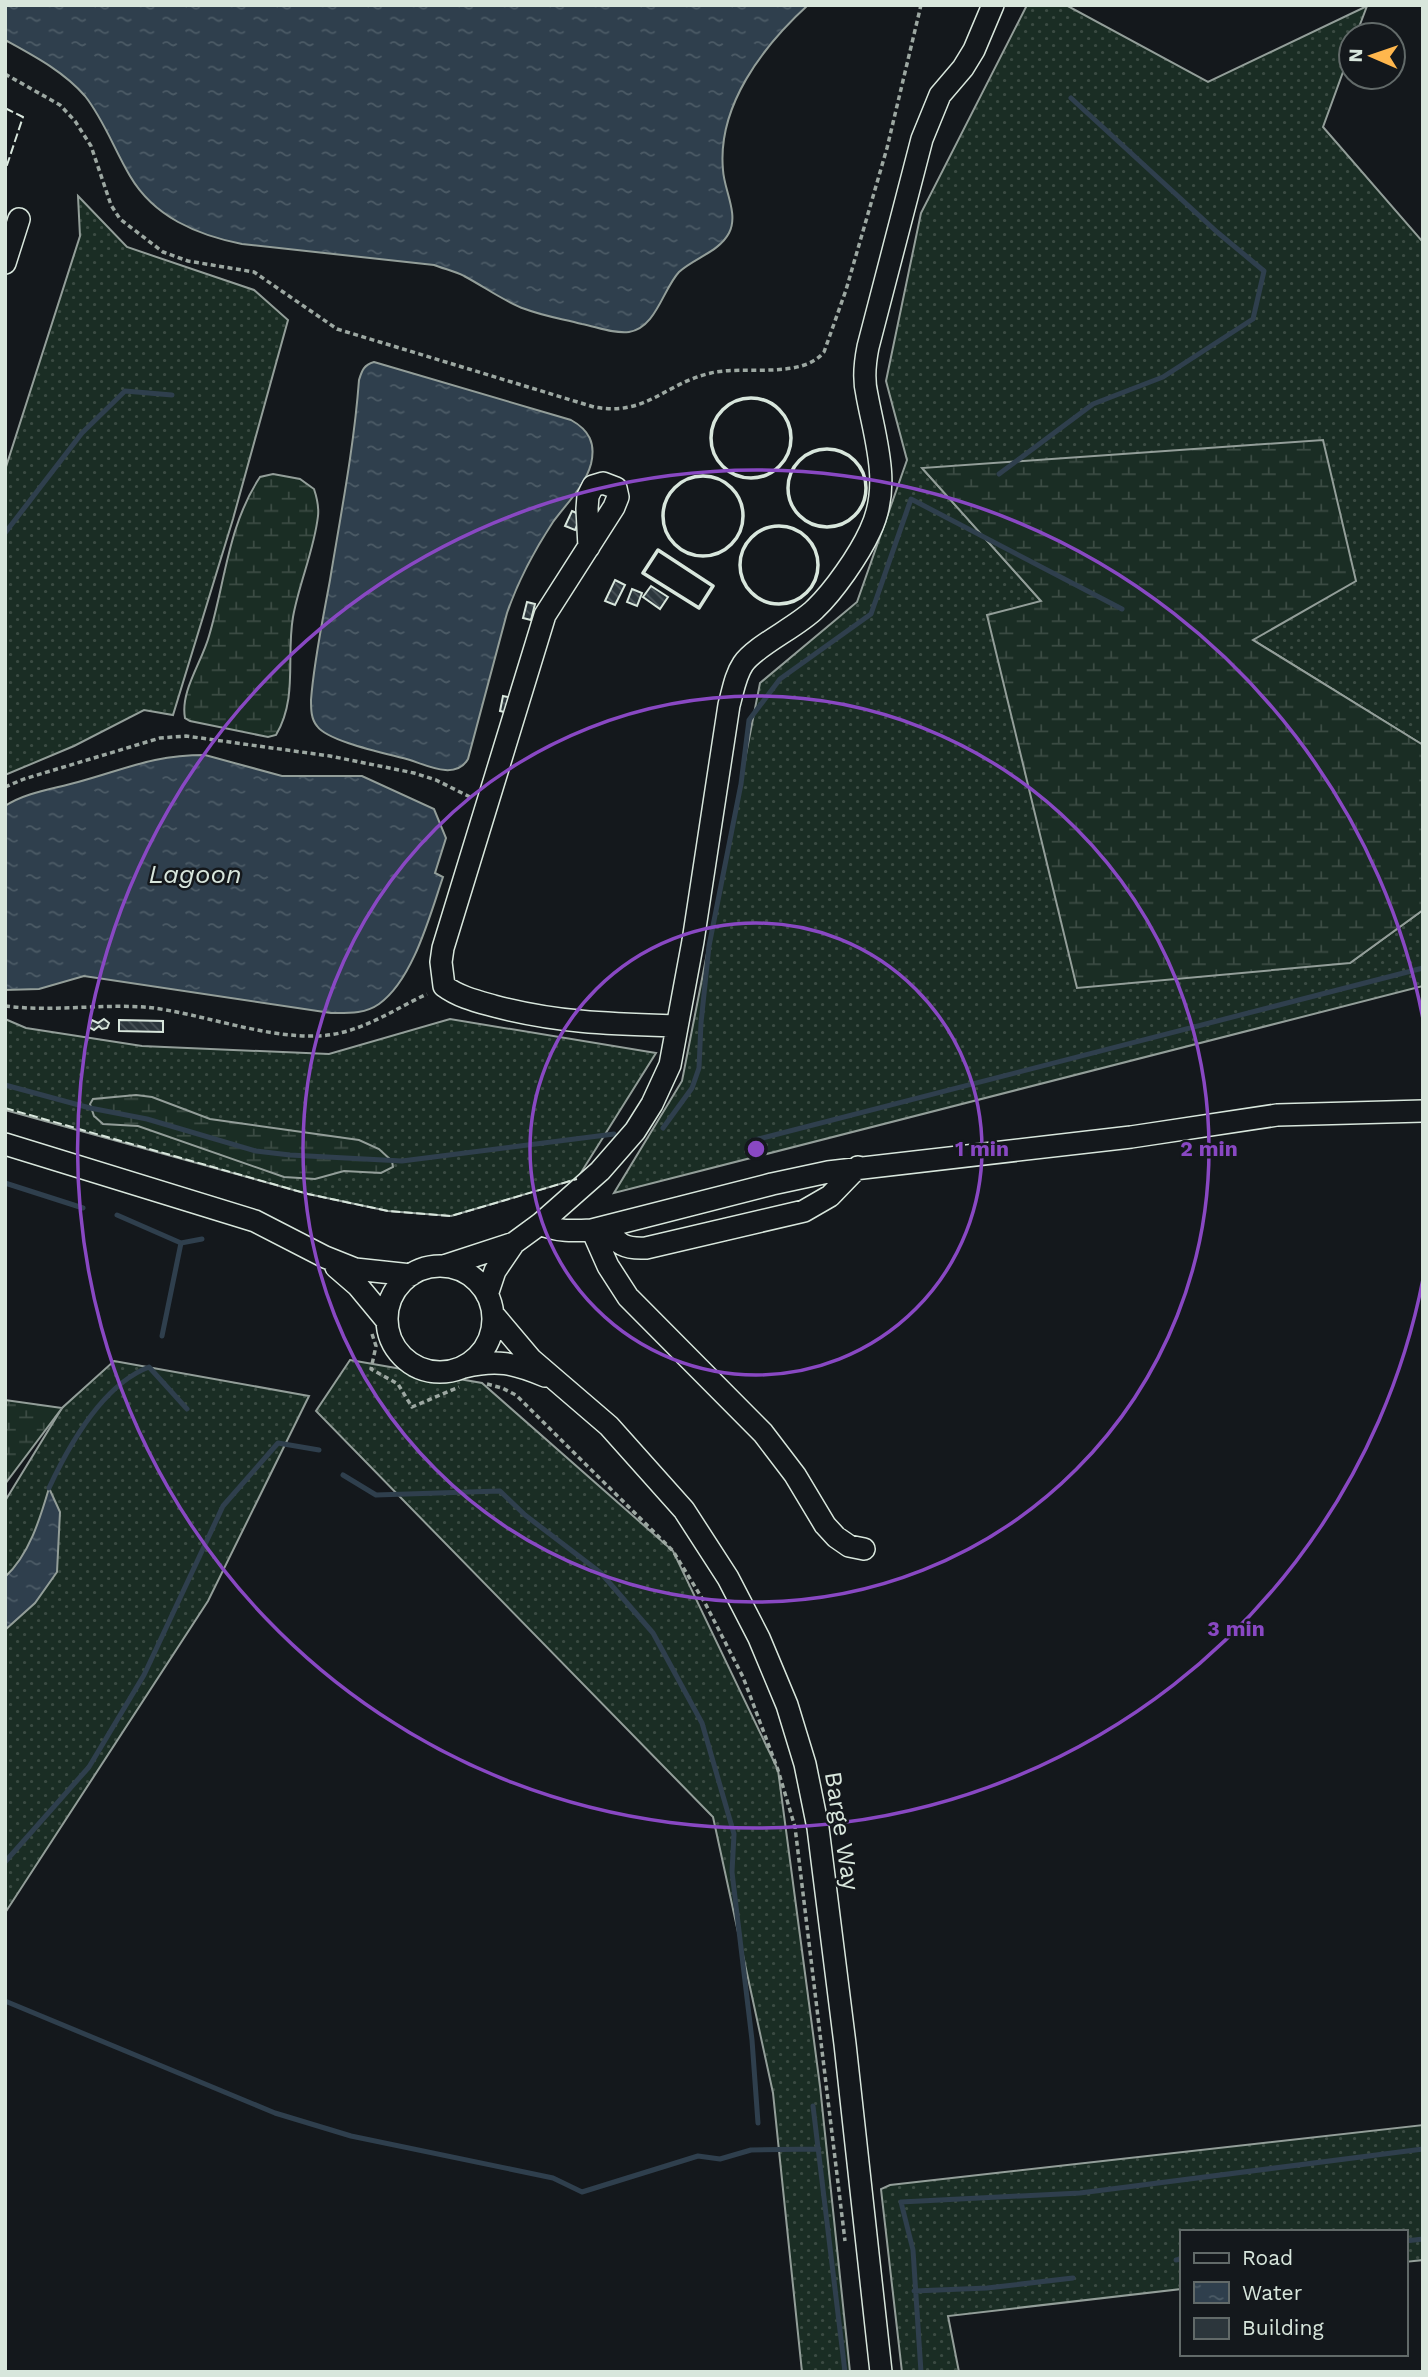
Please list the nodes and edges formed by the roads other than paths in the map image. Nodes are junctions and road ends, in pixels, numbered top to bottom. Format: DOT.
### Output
graph roads {
  1 [pos="993,5"];
  2 [pos="19,219"];
  3 [pos="5,263"];
  4 [pos="589,547"];
  5 [pos="677,1026"];
  6 [pos="1423,1111"];
  7 [pos="5,1144"];
  8 [pos="858,1167"];
  9 [pos="540,1224"];
  10 [pos="600,1228"];
  11 [pos="514,1243"];
  12 [pos="325,1257"];
  13 [pos="444,1266"];
  14 [pos="411,1275"];
  15 [pos="490,1304"];
  16 [pos="379,1327"];
  17 [pos="461,1377"];
  18 [pos="553,1379"];
  19 [pos="864,1549"];
  20 [pos="881,2372"];
  1 -- 5 [label="street"];
  2 -- 3 [label="street"];
  4 -- 5 [label="street"];
  5 -- 9 [label="street"];
  6 -- 8 [label="street"];
  7 -- 12 [label="street"];
  8 -- 10 [label="street"];
  8 -- 10 [label="street"];
  9 -- 10 [label="street"];
  9 -- 11 [label="street"];
  10 -- 19 [label="street"];
  11 -- 13 [label="street"];
  11 -- 15 [label="street"];
  12 -- 14 [label="street"];
  12 -- 16 [label="street"];
  13 -- 14 [label="street"];
  13 -- 15 [label="street"];
  14 -- 16 [label="street"];
  15 -- 17 [label="street"];
  15 -- 18 [label="street, Barge Way"];
  16 -- 17 [label="street"];
  17 -- 18 [label="street, Barge Way"];
  18 -- 20 [label="street, Barge Way"];
}
